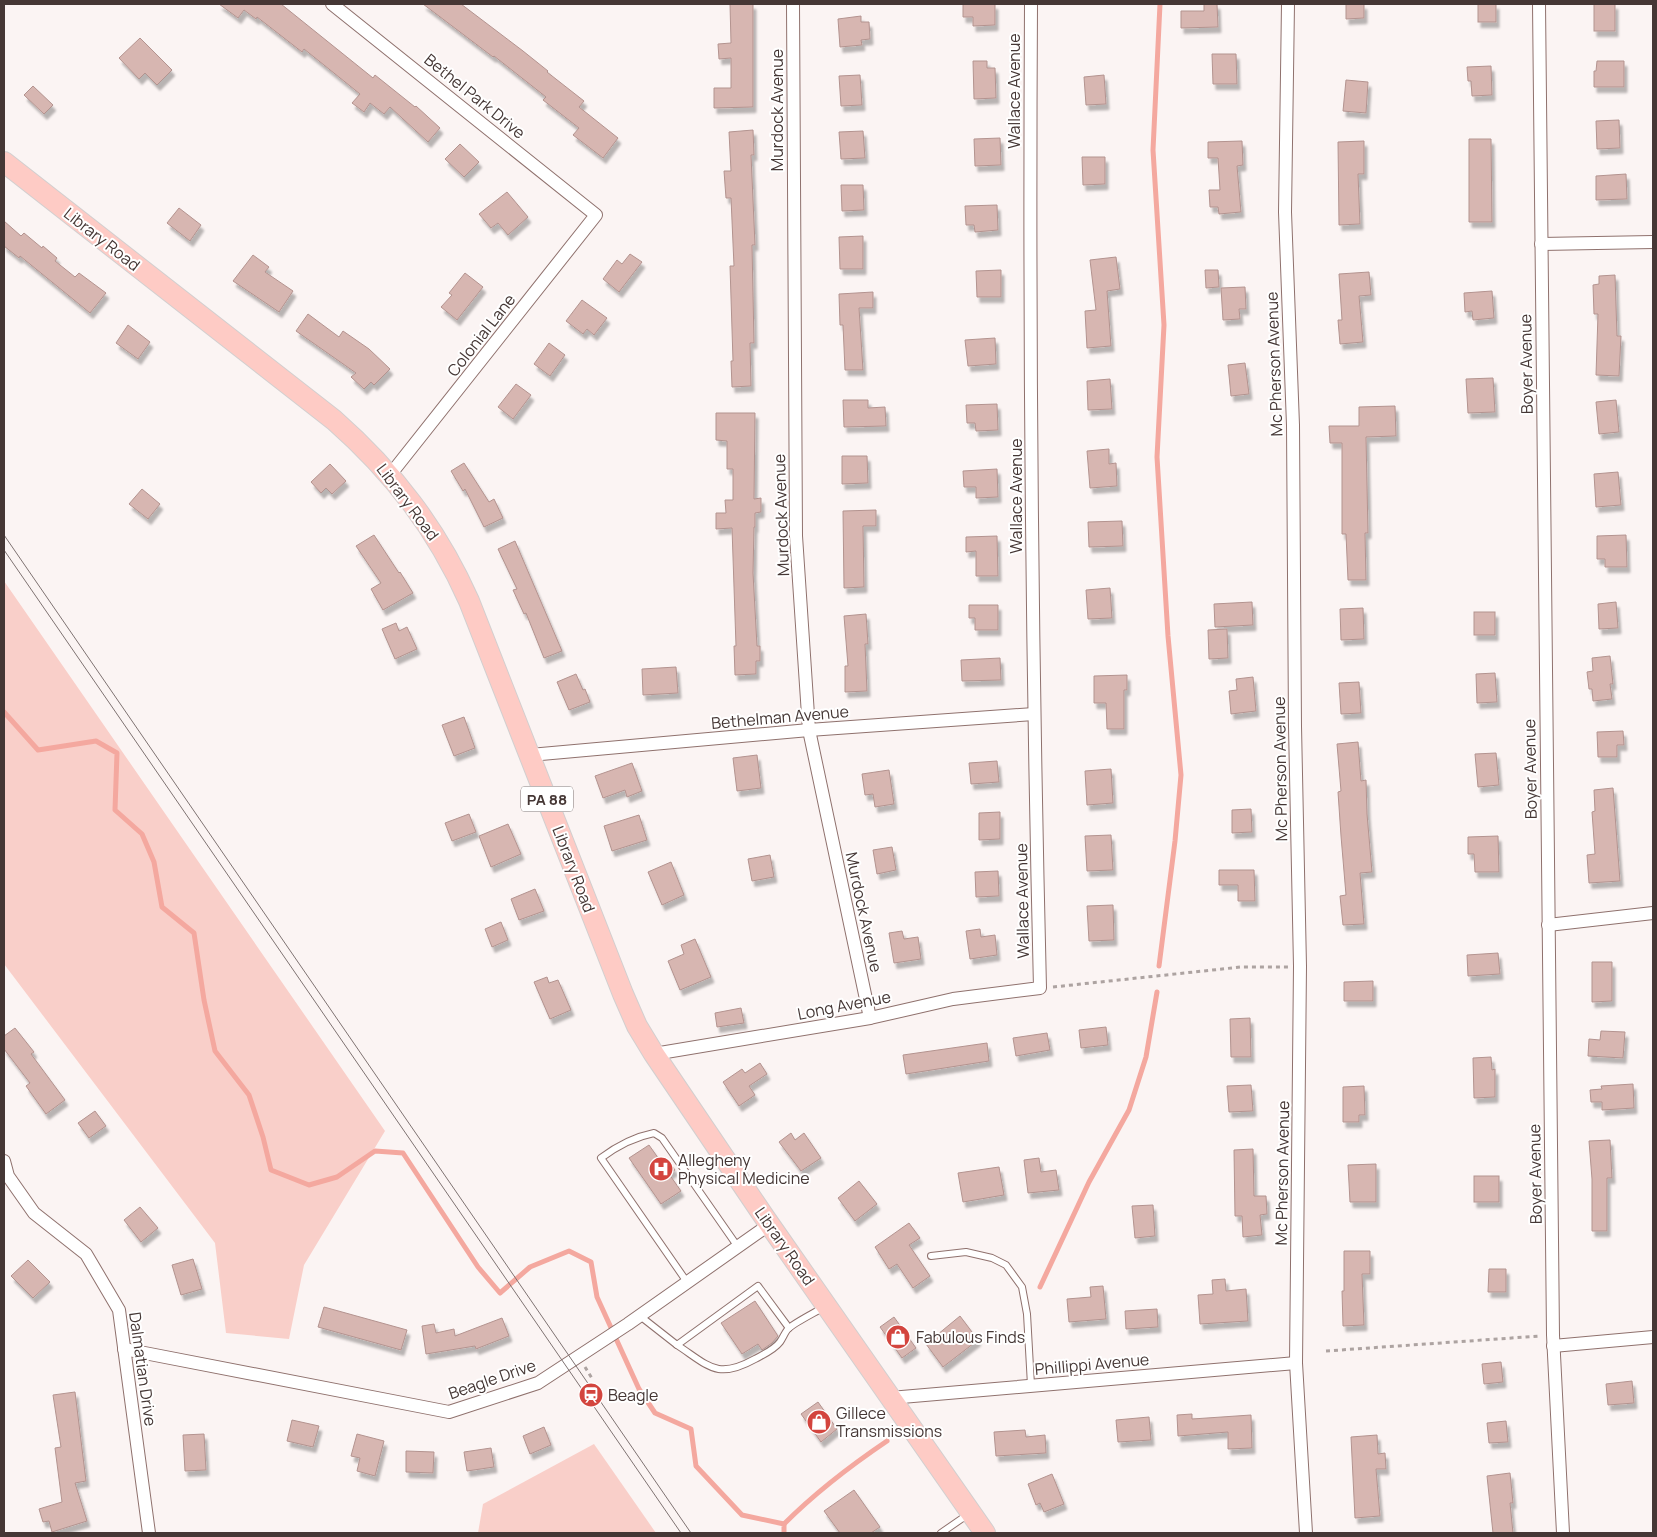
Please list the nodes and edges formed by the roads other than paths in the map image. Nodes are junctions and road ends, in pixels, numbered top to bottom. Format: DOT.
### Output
graph roads {
  1 [pos="332,4"];
  2 [pos="793,4"];
  3 [pos="1031,4"];
  4 [pos="1288,4"];
  5 [pos="1539,4"];
  6 [pos="4,162"];
  7 [pos="596,214"];
  8 [pos="1653,242"];
  9 [pos="1541,244"];
  10 [pos="390,475"];
  11 [pos="1034,714"];
  12 [pos="809,730"];
  13 [pos="530,755"];
  14 [pos="1653,914"];
  15 [pos="1548,925"];
  16 [pos="1040,988"];
  17 [pos="870,1018"];
  18 [pos="654,1054"];
  19 [pos="4,1161"];
  20 [pos="770,1224"];
  21 [pos="738,1247"];
  22 [pos="931,1256"];
  23 [pos="687,1282"];
  24 [pos="826,1305"];
  25 [pos="640,1316"];
  26 [pos="789,1328"];
  27 [pos="1653,1337"];
  28 [pos="1553,1340"];
  29 [pos="677,1345"];
  30 [pos="124,1349"];
  31 [pos="1296,1362"];
  32 [pos="1031,1385"];
  33 [pos="890,1398"];
  34 [pos="971,1513"];
  35 [pos="149,1533"];
  36 [pos="941,1533"];
  37 [pos="985,1533"];
  38 [pos="1306,1533"];
  39 [pos="1563,1533"];
  1 -- 7 [label="street, Bethel Park Drive"];
  2 -- 12 [label="street, Murdock Avenue"];
  3 -- 11 [label="street, Wallace Avenue"];
  4 -- 31 [label="street, Mc Pherson Avenue"];
  5 -- 9 [label="street, Boyer Avenue"];
  6 -- 10 [label="main road, Library Road / PA 88"];
  7 -- 10 [label="street, Colonial Lane"];
  8 -- 9 [label="street"];
  9 -- 15 [label="street, Boyer Avenue"];
  10 -- 13 [label="main road, Library Road / PA 88"];
  11 -- 12 [label="street, Bethelman Avenue"];
  11 -- 16 [label="street, Wallace Avenue"];
  12 -- 13 [label="street, Bethelman Avenue"];
  12 -- 17 [label="street, Murdock Avenue"];
  13 -- 18 [label="main road, Library Road / PA 88"];
  14 -- 15 [label="street"];
  15 -- 28 [label="street, Boyer Avenue"];
  16 -- 17 [label="street, Long Avenue"];
  17 -- 18 [label="street, Long Avenue"];
  18 -- 20 [label="main road, Library Road / PA 88"];
  19 -- 30 [label="street, Dalmatian Drive"];
  20 -- 21 [label="street, Beagle Drive"];
  20 -- 24 [label="main road, Library Road / PA 88"];
  21 -- 23 [label="street, Beagle Drive"];
  21 -- 23 [label="lane"];
  22 -- 32 [label="lane"];
  23 -- 25 [label="street, Beagle Drive"];
  24 -- 26 [label="lane"];
  24 -- 33 [label="main road, Library Road / PA 88"];
  25 -- 29 [label="lane"];
  25 -- 30 [label="street, Beagle Drive"];
  26 -- 29 [label="lane"];
  26 -- 29 [label="lane"];
  27 -- 28 [label="street"];
  28 -- 39 [label="street, Boyer Avenue"];
  30 -- 35 [label="street, Dalmatian Drive"];
  31 -- 32 [label="street, Phillippi Avenue"];
  31 -- 38 [label="street, Mc Pherson Avenue"];
  32 -- 33 [label="street, Phillippi Avenue"];
  33 -- 34 [label="main road, Library Road / PA 88"];
  34 -- 36 [label="lane"];
  34 -- 37 [label="main road, Library Road / PA 88"];
}
